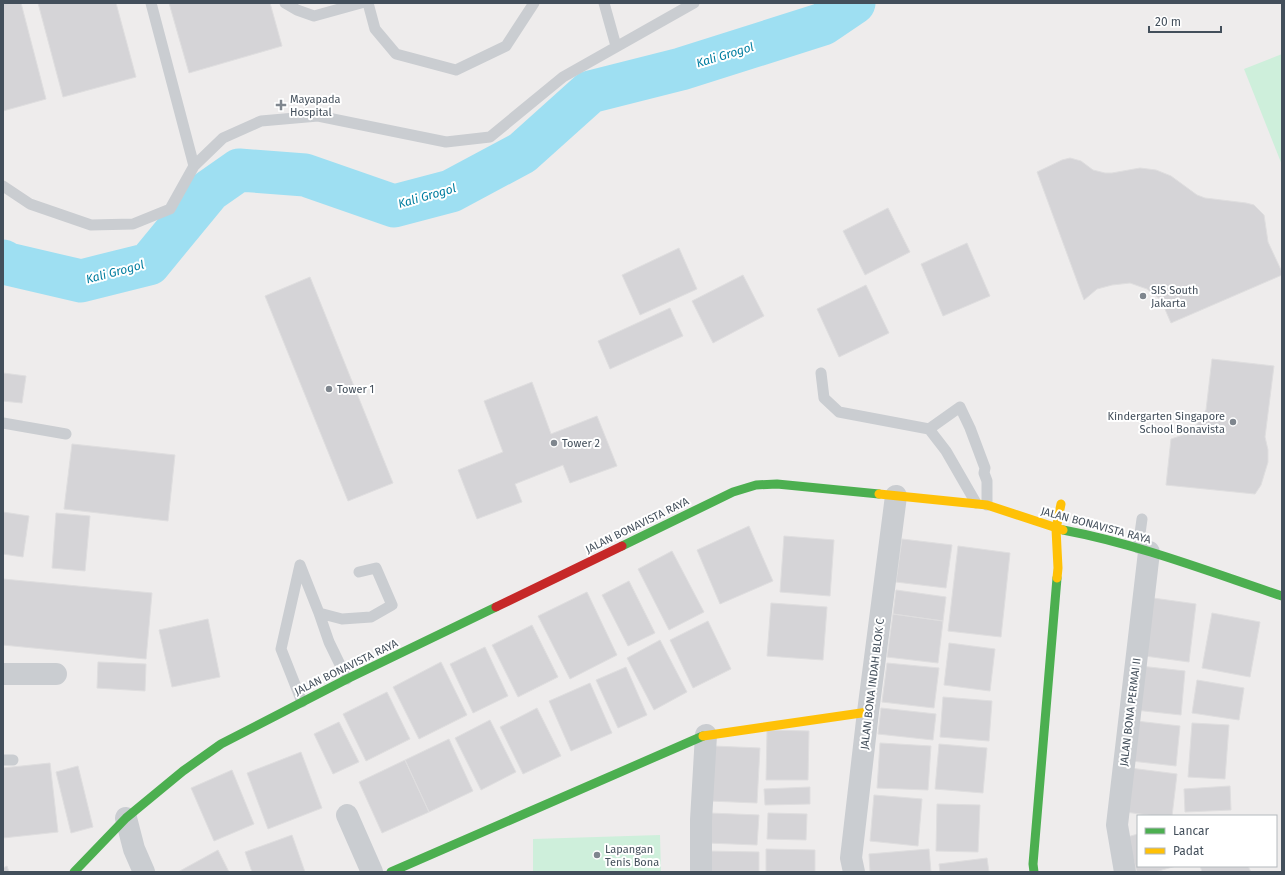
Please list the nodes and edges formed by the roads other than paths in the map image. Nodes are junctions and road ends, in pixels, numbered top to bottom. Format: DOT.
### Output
graph roads {
  1 [pos="151,3"];
  2 [pos="285,3"];
  3 [pos="361,3"];
  4 [pos="368,3"];
  5 [pos="534,3"];
  6 [pos="604,3"];
  7 [pos="694,3"];
  8 [pos="616,46"];
  9 [pos="194,166"];
  10 [pos="3,186"];
  11 [pos="821,373"];
  12 [pos="3,423"];
  13 [pos="929,429"];
  14 [pos="66,434"];
  15 [pos="896,496"];
  16 [pos="981,504"];
  17 [pos="1061,504"];
  18 [pos="1142,519"];
  19 [pos="1056,529"];
  20 [pos="1144,550"];
  21 [pos="359,572"];
  22 [pos="1282,596"];
  23 [pos="319,613"];
  24 [pos="3,674"];
  25 [pos="56,674"];
  26 [pos="347,679"];
  27 [pos="302,702"];
  28 [pos="868,712"];
  29 [pos="706,735"];
  30 [pos="347,816"];
  31 [pos="126,818"];
  32 [pos="74,872"];
  33 [pos="144,872"];
  34 [pos="372,872"];
  35 [pos="391,872"];
  36 [pos="701,872"];
  37 [pos="854,872"];
  38 [pos="1034,872"];
  39 [pos="1125,872"];
  1 -- 9 [label="lane"];
  2 -- 3 [label="lane"];
  4 -- 5 [label="lane"];
  6 -- 8 [label="lane"];
  7 -- 8 [label="lane"];
  8 -- 9 [label="lane"];
  9 -- 10 [label="lane"];
  11 -- 13 [label="lane"];
  12 -- 14 [label="lane"];
  13 -- 16 [label="lane"];
  13 -- 16 [label="lane"];
  15 -- 16 [label="street, JALAN BONAVISTA RAYA"];
  15 -- 26 [label="street, JALAN BONAVISTA RAYA"];
  15 -- 28 [label="street, JALAN BONA INDAH BLOK C"];
  16 -- 19 [label="street, JALAN BONAVISTA RAYA"];
  17 -- 19 [label="street"];
  18 -- 20 [label="lane"];
  19 -- 20 [label="street, JALAN BONAVISTA RAYA"];
  19 -- 38 [label="street"];
  20 -- 22 [label="street, JALAN BONAVISTA RAYA"];
  20 -- 39 [label="street, JALAN BONA PERMAI II"];
  21 -- 23 [label="lane"];
  23 -- 26 [label="lane"];
  23 -- 27 [label="lane"];
  24 -- 25 [label="street"];
  26 -- 27 [label="street, JALAN BONAVISTA RAYA"];
  27 -- 31 [label="street, JALAN BONAVISTA RAYA"];
  28 -- 29 [label="street"];
  28 -- 37 [label="street, JALAN BONA INDAH BLOK C"];
  29 -- 35 [label="street"];
  29 -- 36 [label="street"];
  30 -- 34 [label="street"];
  31 -- 32 [label="street, JALAN BONAVISTA RAYA"];
  31 -- 33 [label="street"];
}
